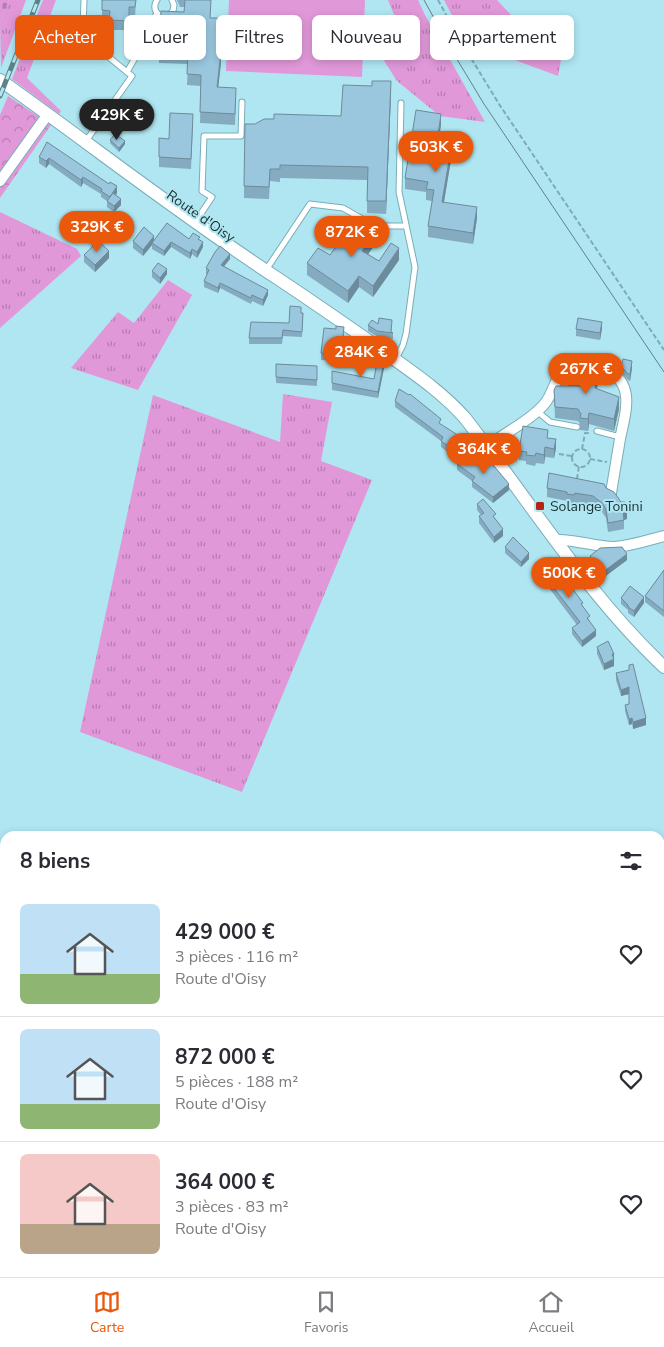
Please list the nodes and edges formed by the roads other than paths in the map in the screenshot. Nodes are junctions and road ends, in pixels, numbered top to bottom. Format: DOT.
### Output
graph roads {
  1 [pos="84,0"];
  2 [pos="157,0"];
  3 [pos="172,0"];
  4 [pos="157,13"];
  5 [pos="127,72"];
  6 [pos="0,80"];
  7 [pos="242,102"];
  8 [pos="401,102"];
  9 [pos="48,114"];
  10 [pos="86,141"];
  11 [pos="0,181"];
  12 [pos="198,218"];
  13 [pos="406,226"];
  14 [pos="268,268"];
  15 [pos="396,360"];
  16 [pos="537,411"];
  17 [pos="577,427"];
  18 [pos="597,431"];
  19 [pos="620,438"];
  20 [pos="487,446"];
  21 [pos="611,493"];
  22 [pos="664,536"];
  23 [pos="556,540"];
  24 [pos="664,667"];
  1 -- 5 [label="lane"];
  2 -- 4 [label="lane"];
  3 -- 4 [label="lane"];
  4 -- 5 [label="lane"];
  5 -- 10 [label="lane"];
  6 -- 9 [label="street, Route d'Oisy"];
  7 -- 12 [label="lane"];
  8 -- 13 [label="lane"];
  9 -- 10 [label="street, Route d'Oisy"];
  9 -- 11 [label="street"];
  10 -- 12 [label="street, Route d'Oisy"];
  12 -- 14 [label="street, Route d'Oisy"];
  13 -- 14 [label="lane"];
  13 -- 15 [label="lane"];
  14 -- 15 [label="street, Route d'Oisy"];
  15 -- 20 [label="street, Route d'Oisy"];
  16 -- 17 [label="lane"];
  16 -- 19 [label="street"];
  16 -- 20 [label="street"];
  18 -- 19 [label="lane"];
  19 -- 21 [label="street"];
  20 -- 23 [label="street, Route d'Oisy"];
  22 -- 23 [label="street"];
  23 -- 24 [label="street, Route d'Oisy"];
}
